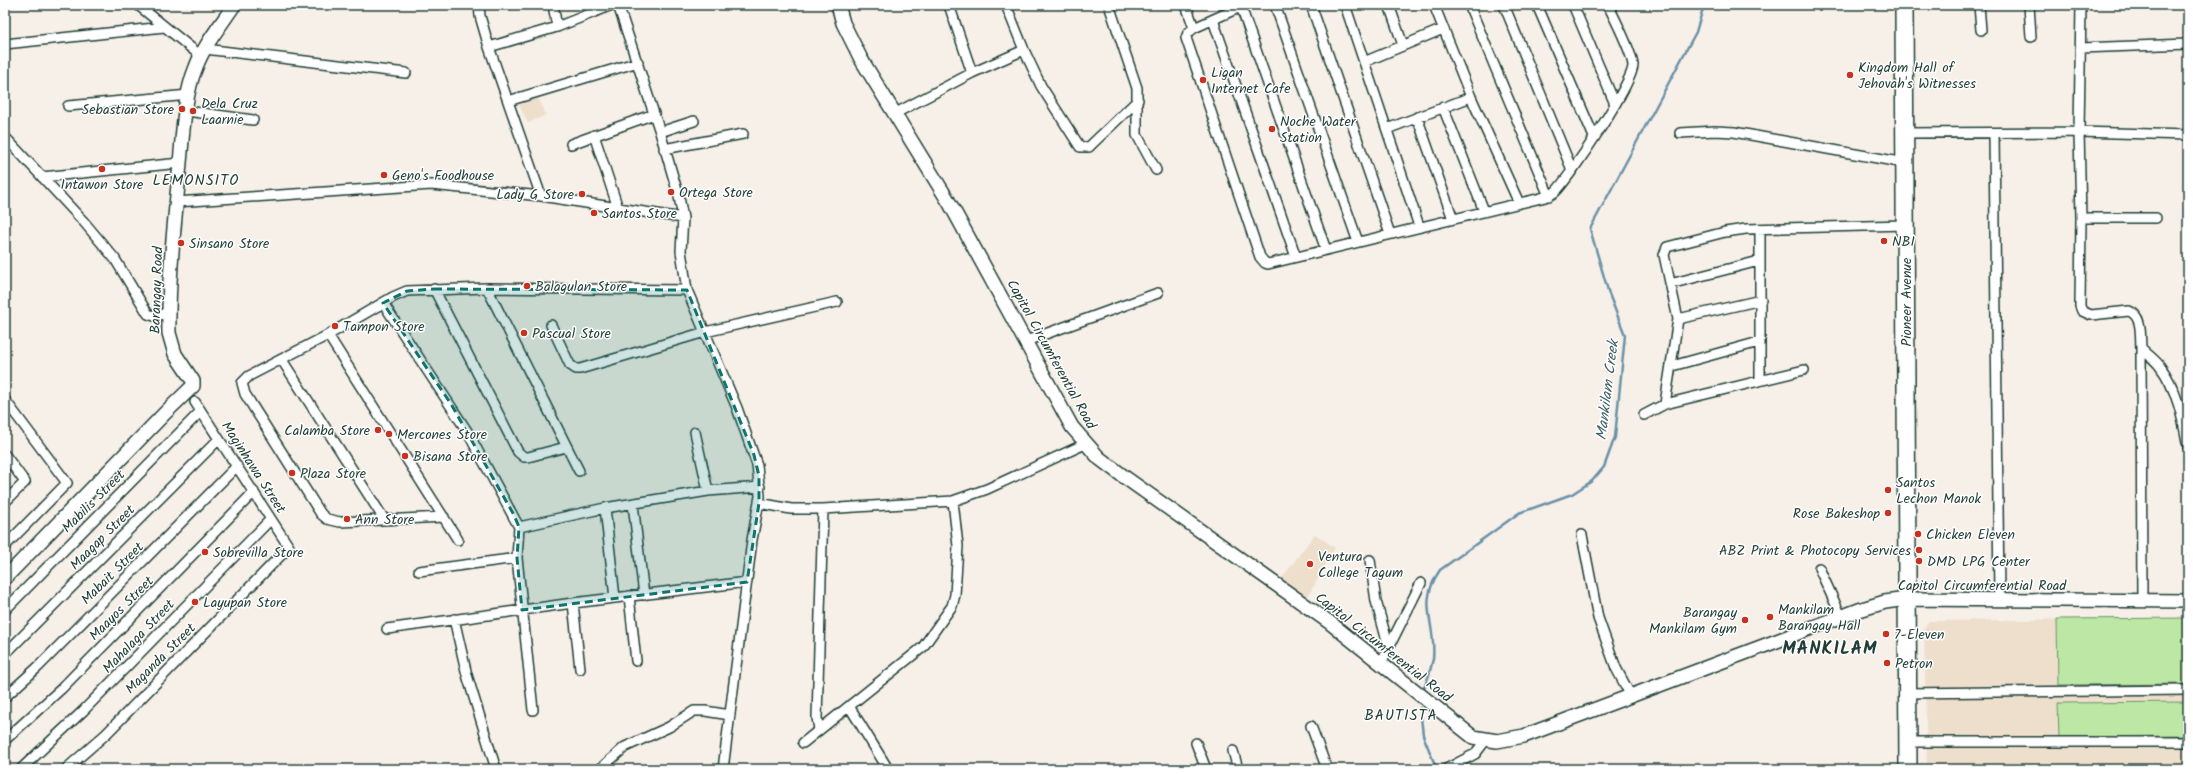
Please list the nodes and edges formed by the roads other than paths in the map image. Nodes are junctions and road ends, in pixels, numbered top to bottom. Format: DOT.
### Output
graph roads {
  1 [pos="138,5"];
  2 [pos="233,5"];
  3 [pos="479,5"];
  4 [pos="553,5"];
  5 [pos="612,5"];
  6 [pos="618,5"];
  7 [pos="838,5"];
  8 [pos="949,5"];
  9 [pos="1006,5"];
  10 [pos="1109,5"];
  11 [pos="1186,5"];
  12 [pos="1275,5"];
  13 [pos="1311,5"];
  14 [pos="1344,5"];
  15 [pos="1388,5"];
  16 [pos="1434,5"];
  17 [pos="1469,5"];
  18 [pos="1504,5"];
  19 [pos="1537,5"];
  20 [pos="1573,5"];
  21 [pos="1608,5"];
  22 [pos="1904,5"];
  23 [pos="1979,5"];
  24 [pos="2029,5"];
  25 [pos="2081,5"];
  26 [pos="1243,6"];
  27 [pos="1213,20"];
  28 [pos="557,27"];
  29 [pos="164,28"];
  30 [pos="1194,28"];
  31 [pos="1443,29"];
  32 [pos="1981,30"];
  33 [pos="2030,37"];
  34 [pos="5,44"];
  35 [pos="2188,44"];
  36 [pos="1403,45"];
  37 [pos="489,48"];
  38 [pos="2080,48"];
  39 [pos="1024,50"];
  40 [pos="203,52"];
  41 [pos="638,62"];
  42 [pos="1364,62"];
  43 [pos="406,73"];
  44 [pos="972,73"];
  45 [pos="189,95"];
  46 [pos="1471,96"];
  47 [pos="1138,100"];
  48 [pos="508,101"];
  49 [pos="1615,104"];
  50 [pos="68,106"];
  51 [pos="1443,107"];
  52 [pos="187,111"];
  53 [pos="654,114"];
  54 [pos="894,114"];
  55 [pos="1417,117"];
  56 [pos="253,120"];
  57 [pos="694,121"];
  58 [pos="1387,129"];
  59 [pos="660,132"];
  60 [pos="2079,132"];
  61 [pos="1680,133"];
  62 [pos="1904,133"];
  63 [pos="1994,133"];
  64 [pos="743,134"];
  65 [pos="594,135"];
  66 [pos="2188,135"];
  67 [pos="5,137"];
  68 [pos="1594,138"];
  69 [pos="571,144"];
  70 [pos="664,149"];
  71 [pos="180,163"];
  72 [pos="1905,163"];
  73 [pos="1156,170"];
  74 [pos="1572,170"];
  75 [pos="42,177"];
  76 [pos="541,196"];
  77 [pos="1549,196"];
  78 [pos="176,202"];
  79 [pos="1519,203"];
  80 [pos="618,208"];
  81 [pos="1484,211"];
  82 [pos="683,218"];
  83 [pos="2081,218"];
  84 [pos="2156,218"];
  85 [pos="1453,219"];
  86 [pos="1419,226"];
  87 [pos="1906,226"];
  88 [pos="1760,229"];
  89 [pos="1390,234"];
  90 [pos="1358,242"];
  91 [pos="1326,250"];
  92 [pos="1296,257"];
  93 [pos="1759,261"];
  94 [pos="1670,284"];
  95 [pos="487,288"];
  96 [pos="434,289"];
  97 [pos="687,290"];
  98 [pos="1158,293"];
  99 [pos="1760,300"];
  100 [pos="837,302"];
  101 [pos="383,303"];
  102 [pos="168,313"];
  103 [pos="1678,319"];
  104 [pos="551,325"];
  105 [pos="705,332"];
  106 [pos="328,335"];
  107 [pos="1026,341"];
  108 [pos="1760,342"];
  109 [pos="2141,348"];
  110 [pos="282,360"];
  111 [pos="1672,366"];
  112 [pos="1804,370"];
  113 [pos="1760,379"];
  114 [pos="5,400"];
  115 [pos="195,402"];
  116 [pos="1666,404"];
  117 [pos="201,411"];
  118 [pos="1644,415"];
  119 [pos="695,432"];
  120 [pos="219,438"];
  121 [pos="1085,444"];
  122 [pos="566,447"];
  123 [pos="2188,447"];
  124 [pos="5,455"];
  125 [pos="237,466"];
  126 [pos="579,472"];
  127 [pos="760,487"];
  128 [pos="708,491"];
  129 [pos="254,492"];
  130 [pos="953,501"];
  131 [pos="5,502"];
  132 [pos="759,503"];
  133 [pos="632,504"];
  134 [pos="605,508"];
  135 [pos="823,509"];
  136 [pos="444,517"];
  137 [pos="271,519"];
  138 [pos="384,519"];
  139 [pos="519,527"];
  140 [pos="1582,535"];
  141 [pos="458,540"];
  142 [pos="5,546"];
  143 [pos="289,547"];
  144 [pos="517,558"];
  145 [pos="1370,560"];
  146 [pos="1819,568"];
  147 [pos="419,571"];
  148 [pos="5,578"];
  149 [pos="747,582"];
  150 [pos="1421,584"];
  151 [pos="644,594"];
  152 [pos="629,596"];
  153 [pos="615,598"];
  154 [pos="1908,599"];
  155 [pos="1999,599"];
  156 [pos="2188,601"];
  157 [pos="2142,602"];
  158 [pos="573,603"];
  159 [pos="5,610"];
  160 [pos="522,610"];
  161 [pos="1841,616"];
  162 [pos="454,618"];
  163 [pos="388,629"];
  164 [pos="1389,648"];
  165 [pos="5,654"];
  166 [pos="636,661"];
  167 [pos="1381,663"];
  168 [pos="580,669"];
  169 [pos="2188,690"];
  170 [pos="1907,693"];
  171 [pos="1631,696"];
  172 [pos="5,697"];
  173 [pos="849,706"];
  174 [pos="533,710"];
  175 [pos="730,715"];
  176 [pos="1311,726"];
  177 [pos="819,730"];
  178 [pos="5,740"];
  179 [pos="1485,740"];
  180 [pos="1908,742"];
  181 [pos="2188,742"];
  182 [pos="803,743"];
  183 [pos="1196,743"];
  184 [pos="1233,751"];
  185 [pos="21,769"];
  186 [pos="66,769"];
  187 [pos="496,769"];
  188 [pos="600,769"];
  189 [pos="723,769"];
  190 [pos="888,769"];
  191 [pos="1206,769"];
  192 [pos="1238,769"];
  193 [pos="1327,769"];
  194 [pos="1446,769"];
  195 [pos="1908,769"];
  1 -- 29 [label="street"];
  2 -- 40 [label="main road, Barangay Road"];
  3 -- 37 [label="street"];
  4 -- 28 [label="street"];
  5 -- 28 [label="street"];
  6 -- 41 [label="street"];
  7 -- 54 [label="main road, Capitol Circumferential Road"];
  8 -- 44 [label="street"];
  9 -- 39 [label="street"];
  10 -- 47 [label="street"];
  11 -- 30 [label="street"];
  12 -- 90 [label="street"];
  13 -- 89 [label="street"];
  14 -- 42 [label="street"];
  15 -- 36 [label="street"];
  16 -- 31 [label="street"];
  17 -- 77 [label="street"];
  18 -- 74 [label="street"];
  19 -- 68 [label="street"];
  20 -- 49 [label="street"];
  21 -- 49 [label="street"];
  22 -- 62 [label="highway, Pioneer Avenue"];
  23 -- 32 [label="street"];
  24 -- 33 [label="street"];
  25 -- 38 [label="street"];
  26 -- 27 [label="street"];
  26 -- 91 [label="street"];
  27 -- 30 [label="street"];
  27 -- 92 [label="street"];
  28 -- 37 [label="street"];
  29 -- 34 [label="street"];
  29 -- 40 [label="street"];
  30 -- 92 [label="street"];
  31 -- 36 [label="street"];
  31 -- 46 [label="street"];
  35 -- 38 [label="street"];
  36 -- 42 [label="street"];
  37 -- 48 [label="street"];
  38 -- 60 [label="street"];
  39 -- 44 [label="street"];
  39 -- 47 [label="street"];
  40 -- 43 [label="street"];
  40 -- 45 [label="main road, Barangay Road"];
  41 -- 48 [label="street"];
  41 -- 53 [label="street"];
  42 -- 58 [label="street"];
  44 -- 54 [label="street"];
  45 -- 50 [label="street"];
  45 -- 52 [label="main road, Barangay Road"];
  46 -- 51 [label="street"];
  46 -- 79 [label="street"];
  47 -- 73 [label="street"];
  48 -- 76 [label="street"];
  49 -- 68 [label="street"];
  51 -- 55 [label="street"];
  51 -- 81 [label="street"];
  52 -- 56 [label="street"];
  52 -- 71 [label="main road, Barangay Road"];
  53 -- 59 [label="street"];
  53 -- 65 [label="street"];
  54 -- 107 [label="main road, Capitol Circumferential Road"];
  55 -- 58 [label="street"];
  55 -- 85 [label="street"];
  57 -- 59 [label="street"];
  58 -- 86 [label="street"];
  59 -- 70 [label="street"];
  60 -- 63 [label="street"];
  60 -- 66 [label="street"];
  60 -- 83 [label="street"];
  61 -- 72 [label="street"];
  62 -- 63 [label="street"];
  62 -- 72 [label="highway, Pioneer Avenue"];
  63 -- 155 [label="street"];
  64 -- 70 [label="street"];
  65 -- 69 [label="street"];
  65 -- 80 [label="street"];
  67 -- 75 [label="street"];
  68 -- 74 [label="street"];
  70 -- 82 [label="street"];
  71 -- 75 [label="street"];
  71 -- 78 [label="main road, Barangay Road"];
  72 -- 87 [label="highway, Pioneer Avenue"];
  74 -- 77 [label="street"];
  75 -- 102 [label="street"];
  76 -- 78 [label="street"];
  76 -- 80 [label="street"];
  77 -- 79 [label="street"];
  78 -- 102 [label="main road, Barangay Road"];
  79 -- 81 [label="street"];
  80 -- 82 [label="street"];
  81 -- 85 [label="street"];
  82 -- 97 [label="street"];
  83 -- 84 [label="street"];
  83 -- 109 [label="street"];
  85 -- 86 [label="street"];
  86 -- 89 [label="street"];
  87 -- 88 [label="street"];
  87 -- 154 [label="highway, Pioneer Avenue"];
  88 -- 93 [label="street"];
  88 -- 94 [label="street"];
  89 -- 90 [label="street"];
  90 -- 91 [label="street"];
  91 -- 92 [label="street"];
  93 -- 94 [label="street"];
  93 -- 99 [label="street"];
  94 -- 103 [label="street"];
  95 -- 96 [label="street"];
  95 -- 97 [label="street"];
  95 -- 122 [label="street"];
  96 -- 101 [label="street"];
  96 -- 122 [label="street"];
  97 -- 105 [label="street"];
  98 -- 107 [label="street"];
  99 -- 103 [label="street"];
  99 -- 108 [label="street"];
  100 -- 105 [label="street"];
  101 -- 106 [label="street"];
  101 -- 139 [label="street"];
  102 -- 148 [label="main road, Barangay Road"];
  103 -- 111 [label="street"];
  104 -- 105 [label="street"];
  105 -- 127 [label="street"];
  106 -- 110 [label="street"];
  106 -- 136 [label="street"];
  107 -- 121 [label="main road, Capitol Circumferential Road"];
  108 -- 111 [label="street"];
  108 -- 113 [label="street"];
  109 -- 123 [label="street"];
  109 -- 157 [label="street"];
  110 -- 138 [label="street"];
  110 -- 138 [label="street"];
  111 -- 116 [label="street"];
  112 -- 113 [label="street"];
  113 -- 116 [label="street"];
  114 -- 142 [label="street"];
  115 -- 117 [label="street, Maginhawa Street"];
  116 -- 118 [label="street"];
  117 -- 120 [label="street, Maginhawa Street"];
  117 -- 159 [label="street, Mabilis Street"];
  119 -- 128 [label="street"];
  120 -- 125 [label="street, Maginhawa Street"];
  120 -- 165 [label="street, Maagap Street"];
  121 -- 130 [label="street"];
  121 -- 167 [label="main road, Capitol Circumferential Road"];
  122 -- 126 [label="street"];
  124 -- 131 [label="street"];
  125 -- 129 [label="street, Maginhawa Street"];
  125 -- 172 [label="street, Mabait Street"];
  127 -- 128 [label="street"];
  127 -- 132 [label="street"];
  128 -- 133 [label="street"];
  129 -- 137 [label="street, Maginhawa Street"];
  129 -- 178 [label="street, Maayos Street"];
  130 -- 135 [label="street"];
  130 -- 173 [label="street"];
  132 -- 135 [label="street"];
  132 -- 149 [label="street"];
  133 -- 134 [label="street"];
  133 -- 151 [label="street"];
  134 -- 139 [label="street"];
  134 -- 153 [label="street"];
  135 -- 177 [label="street"];
  136 -- 138 [label="street"];
  136 -- 141 [label="street"];
  137 -- 143 [label="street, Maginhawa Street"];
  137 -- 185 [label="street, Mahalaga Street"];
  139 -- 144 [label="street"];
  140 -- 171 [label="street"];
  143 -- 186 [label="street, Maganda Street"];
  144 -- 147 [label="street"];
  144 -- 160 [label="street"];
  145 -- 164 [label="street"];
  146 -- 161 [label="street"];
  149 -- 151 [label="street"];
  149 -- 175 [label="street"];
  150 -- 164 [label="street"];
  151 -- 152 [label="street"];
  152 -- 153 [label="street"];
  152 -- 166 [label="street"];
  153 -- 158 [label="street"];
  154 -- 155 [label="main road, Capitol Circumferential Road"];
  154 -- 161 [label="main road, Capitol Circumferential Road"];
  154 -- 170 [label="highway, Pioneer Avenue"];
  155 -- 157 [label="main road, Capitol Circumferential Road"];
  156 -- 157 [label="main road, Capitol Circumferential Road"];
  158 -- 160 [label="street"];
  158 -- 168 [label="street"];
  160 -- 162 [label="street"];
  160 -- 174 [label="street"];
  161 -- 171 [label="main road, Capitol Circumferential Road"];
  162 -- 163 [label="street"];
  162 -- 187 [label="street"];
  164 -- 167 [label="street"];
  167 -- 179 [label="main road, Capitol Circumferential Road"];
  169 -- 170 [label="street"];
  170 -- 180 [label="highway, Pioneer Avenue"];
  171 -- 179 [label="main road, Capitol Circumferential Road"];
  173 -- 177 [label="street"];
  173 -- 190 [label="street"];
  175 -- 188 [label="street"];
  175 -- 189 [label="street"];
  176 -- 193 [label="street"];
  177 -- 182 [label="street"];
  179 -- 194 [label="street"];
  180 -- 181 [label="street"];
  180 -- 195 [label="highway, Pioneer Avenue"];
  183 -- 191 [label="street"];
  184 -- 192 [label="street"];
}
